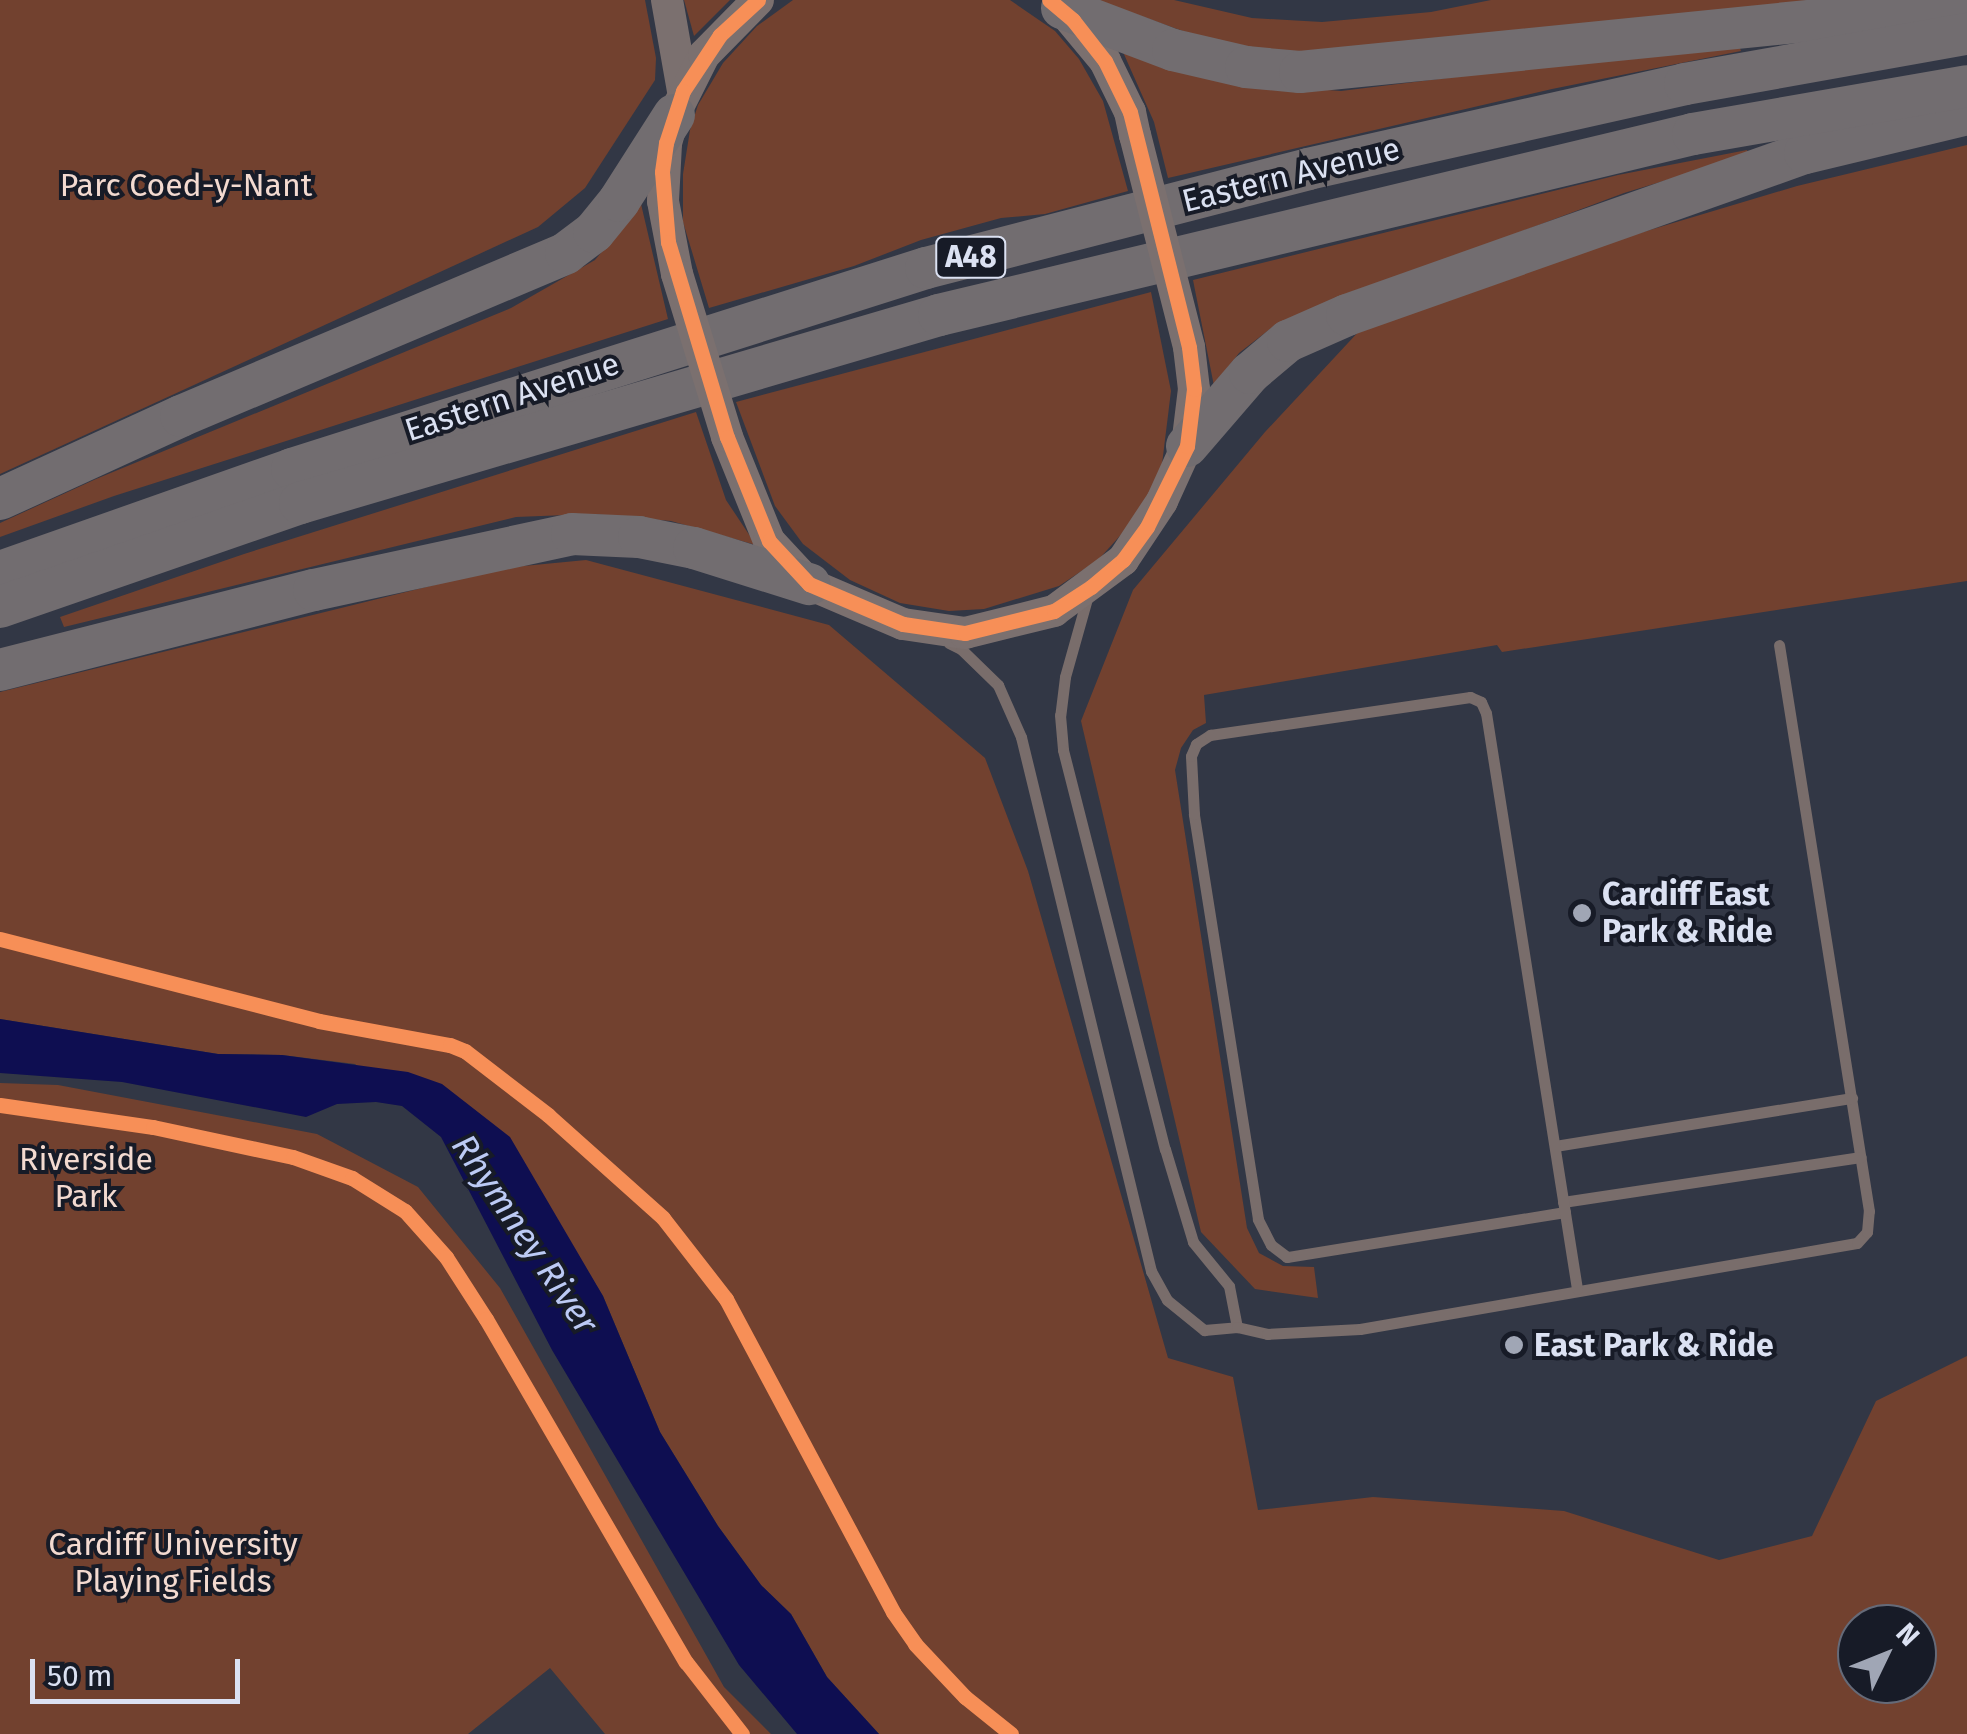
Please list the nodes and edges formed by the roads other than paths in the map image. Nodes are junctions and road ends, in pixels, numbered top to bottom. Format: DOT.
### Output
graph roads {
  1 [pos="668,0"];
  2 [pos="758,0"];
  3 [pos="1056,4"];
  4 [pos="1967,6"];
  5 [pos="1967,34"];
  6 [pos="1967,86"];
  7 [pos="678,104"];
  8 [pos="1967,114"];
  9 [pos="1187,446"];
  10 [pos="0,499"];
  11 [pos="0,572"];
  12 [pos="809,584"];
  13 [pos="1091,586"];
  14 [pos="0,607"];
  15 [pos="914,626"];
  16 [pos="1779,645"];
  17 [pos="0,670"];
  18 [pos="1852,1098"];
  19 [pos="1554,1146"];
  20 [pos="1861,1156"];
  21 [pos="1564,1207"];
  22 [pos="1577,1289"];
  23 [pos="1236,1327"];
  1 -- 7 [label="street"];
  2 -- 7 [label="street"];
  3 -- 4 [label="highway"];
  3 -- 9 [label="street, bridge"];
  5 -- 11 [label="highway, Eastern Avenue / A48"];
  6 -- 14 [label="highway, Eastern Avenue / A48"];
  7 -- 10 [label="highway"];
  7 -- 12 [label="street, bridge"];
  8 -- 9 [label="highway"];
  9 -- 13 [label="street"];
  12 -- 15 [label="street"];
  12 -- 17 [label="highway"];
  13 -- 15 [label="street"];
  13 -- 23 [label="lane"];
  15 -- 23 [label="lane"];
  16 -- 18 [label="lane"];
  18 -- 19 [label="lane"];
  18 -- 20 [label="lane"];
  19 -- 21 [label="lane"];
  19 -- 21 [label="lane"];
  20 -- 21 [label="lane"];
  20 -- 22 [label="lane"];
  21 -- 22 [label="lane"];
  22 -- 23 [label="lane"];
}
